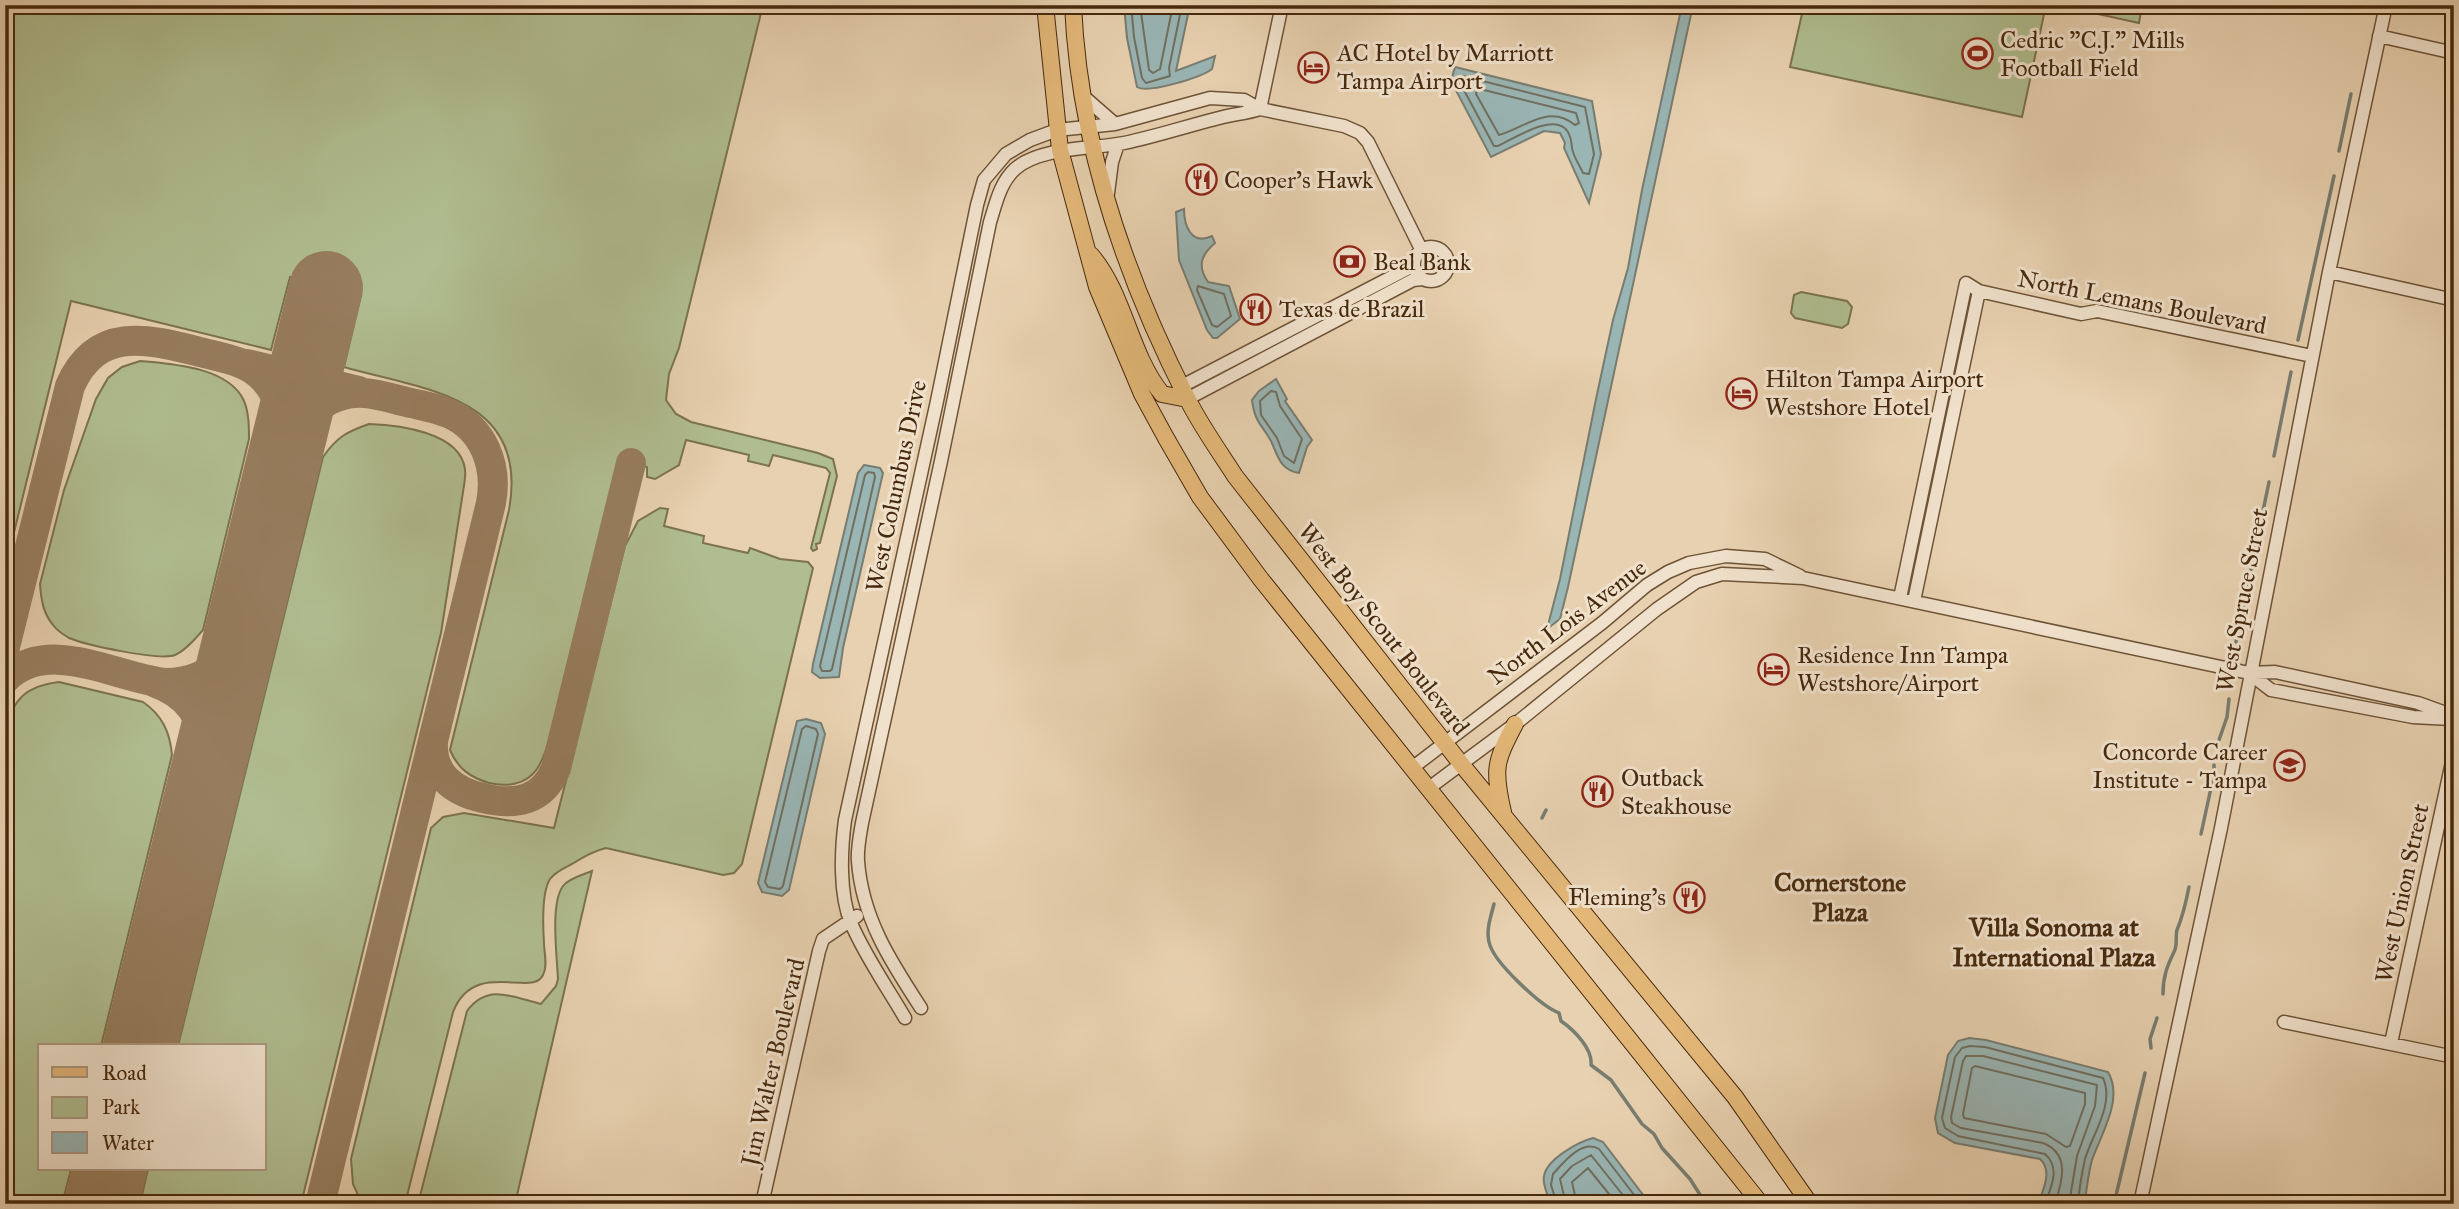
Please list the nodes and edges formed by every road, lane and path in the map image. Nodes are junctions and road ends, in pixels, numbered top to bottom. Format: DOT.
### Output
graph roads {
  1 [pos="1045,5"];
  2 [pos="1073,5"];
  3 [pos="1282,5"];
  4 [pos="2386,5"];
  5 [pos="2379,36"];
  6 [pos="2454,53"];
  7 [pos="1083,96"];
  8 [pos="1260,109"];
  9 [pos="1115,124"];
  10 [pos="1087,127"];
  11 [pos="1057,131"];
  12 [pos="1118,144"];
  13 [pos="1092,148"];
  14 [pos="1060,150"];
  15 [pos="1107,200"];
  16 [pos="1421,249"];
  17 [pos="1087,251"];
  18 [pos="1414,261"];
  19 [pos="2329,272"];
  20 [pos="1423,279"];
  21 [pos="1979,291"];
  22 [pos="2454,300"];
  23 [pos="1301,324"];
  24 [pos="1317,331"];
  25 [pos="2312,356"];
  26 [pos="1948,370"];
  27 [pos="1962,373"];
  28 [pos="1184,393"];
  29 [pos="1918,512"];
  30 [pos="1932,515"];
  31 [pos="1803,578"];
  32 [pos="1899,598"];
  33 [pos="1914,601"];
  34 [pos="2249,673"];
  35 [pos="2454,718"];
  36 [pos="1515,724"];
  37 [pos="1444,743"];
  38 [pos="2454,753"];
  39 [pos="1462,765"];
  40 [pos="1412,768"];
  41 [pos="1429,788"];
  42 [pos="1504,818"];
  43 [pos="867,912"];
  44 [pos="850,920"];
  45 [pos="921,1008"];
  46 [pos="905,1018"];
  47 [pos="2284,1022"];
  48 [pos="2391,1043"];
  49 [pos="2454,1057"];
  50 [pos="762,1204"];
  51 [pos="1761,1204"];
  52 [pos="1811,1204"];
  53 [pos="2140,1204"];
  1 -- 11 [label="main road"];
  2 -- 7 [label="main road, West Boy Scout Boulevard"];
  3 -- 8 [label="street"];
  4 -- 5 [label="street, West Spruce Street"];
  5 -- 6 [label="street"];
  5 -- 19 [label="street, West Spruce Street"];
  7 -- 9 [label="street"];
  7 -- 10 [label="main road, West Boy Scout Boulevard"];
  8 -- 9 [label="street, West Columbus Drive"];
  8 -- 12 [label="street, West Columbus Drive"];
  8 -- 16 [label="street, West Columbus Drive"];
  9 -- 10 [label="street, West Columbus Drive"];
  10 -- 11 [label="street, West Columbus Drive"];
  10 -- 13 [label="main road, West Boy Scout Boulevard"];
  11 -- 14 [label="main road"];
  11 -- 44 [label="street, West Columbus Drive"];
  12 -- 13 [label="street, West Columbus Drive"];
  12 -- 15 [label="street"];
  13 -- 14 [label="street, West Columbus Drive"];
  13 -- 15 [label="main road, West Boy Scout Boulevard"];
  14 -- 17 [label="main road"];
  14 -- 43 [label="street, West Columbus Drive"];
  15 -- 28 [label="main road, West Boy Scout Boulevard"];
  16 -- 18 [label="street"];
  16 -- 20 [label="street"];
  17 -- 28 [label="main road"];
  17 -- 40 [label="main road"];
  18 -- 20 [label="street"];
  18 -- 23 [label="street"];
  19 -- 22 [label="street"];
  19 -- 25 [label="street, West Spruce Street"];
  20 -- 24 [label="street"];
  21 -- 25 [label="street, North Lemans Boulevard"];
  21 -- 26 [label="street, North Lemans Boulevard"];
  21 -- 27 [label="street"];
  23 -- 24 [label="street"];
  23 -- 28 [label="street"];
  24 -- 28 [label="street"];
  25 -- 34 [label="street, West Spruce Street"];
  26 -- 27 [label="street"];
  26 -- 29 [label="street"];
  27 -- 30 [label="street"];
  28 -- 37 [label="main road, West Boy Scout Boulevard"];
  29 -- 30 [label="street"];
  29 -- 32 [label="street"];
  30 -- 33 [label="street"];
  31 -- 32 [label="street, North Lois Avenue"];
  31 -- 36 [label="street, North Lois Avenue"];
  31 -- 37 [label="street, North Lois Avenue"];
  32 -- 33 [label="street, North Lois Avenue"];
  33 -- 34 [label="street, North Lois Avenue"];
  34 -- 35 [label="street, North Lois Avenue"];
  34 -- 53 [label="street, West Spruce Street"];
  36 -- 39 [label="street, North Lois Avenue"];
  36 -- 42 [label="main road"];
  37 -- 39 [label="main road, West Boy Scout Boulevard"];
  37 -- 40 [label="street, North Lois Avenue"];
  38 -- 48 [label="street, West Union Street"];
  39 -- 41 [label="street, North Lois Avenue"];
  39 -- 42 [label="main road, West Boy Scout Boulevard"];
  40 -- 41 [label="main road"];
  41 -- 51 [label="main road"];
  42 -- 52 [label="main road, West Boy Scout Boulevard"];
  43 -- 44 [label="street, Jim Walter Boulevard"];
  43 -- 45 [label="street, West Columbus Drive"];
  44 -- 46 [label="street, West Columbus Drive"];
  44 -- 50 [label="street, Jim Walter Boulevard"];
  47 -- 48 [label="street"];
  48 -- 49 [label="street"];
}
